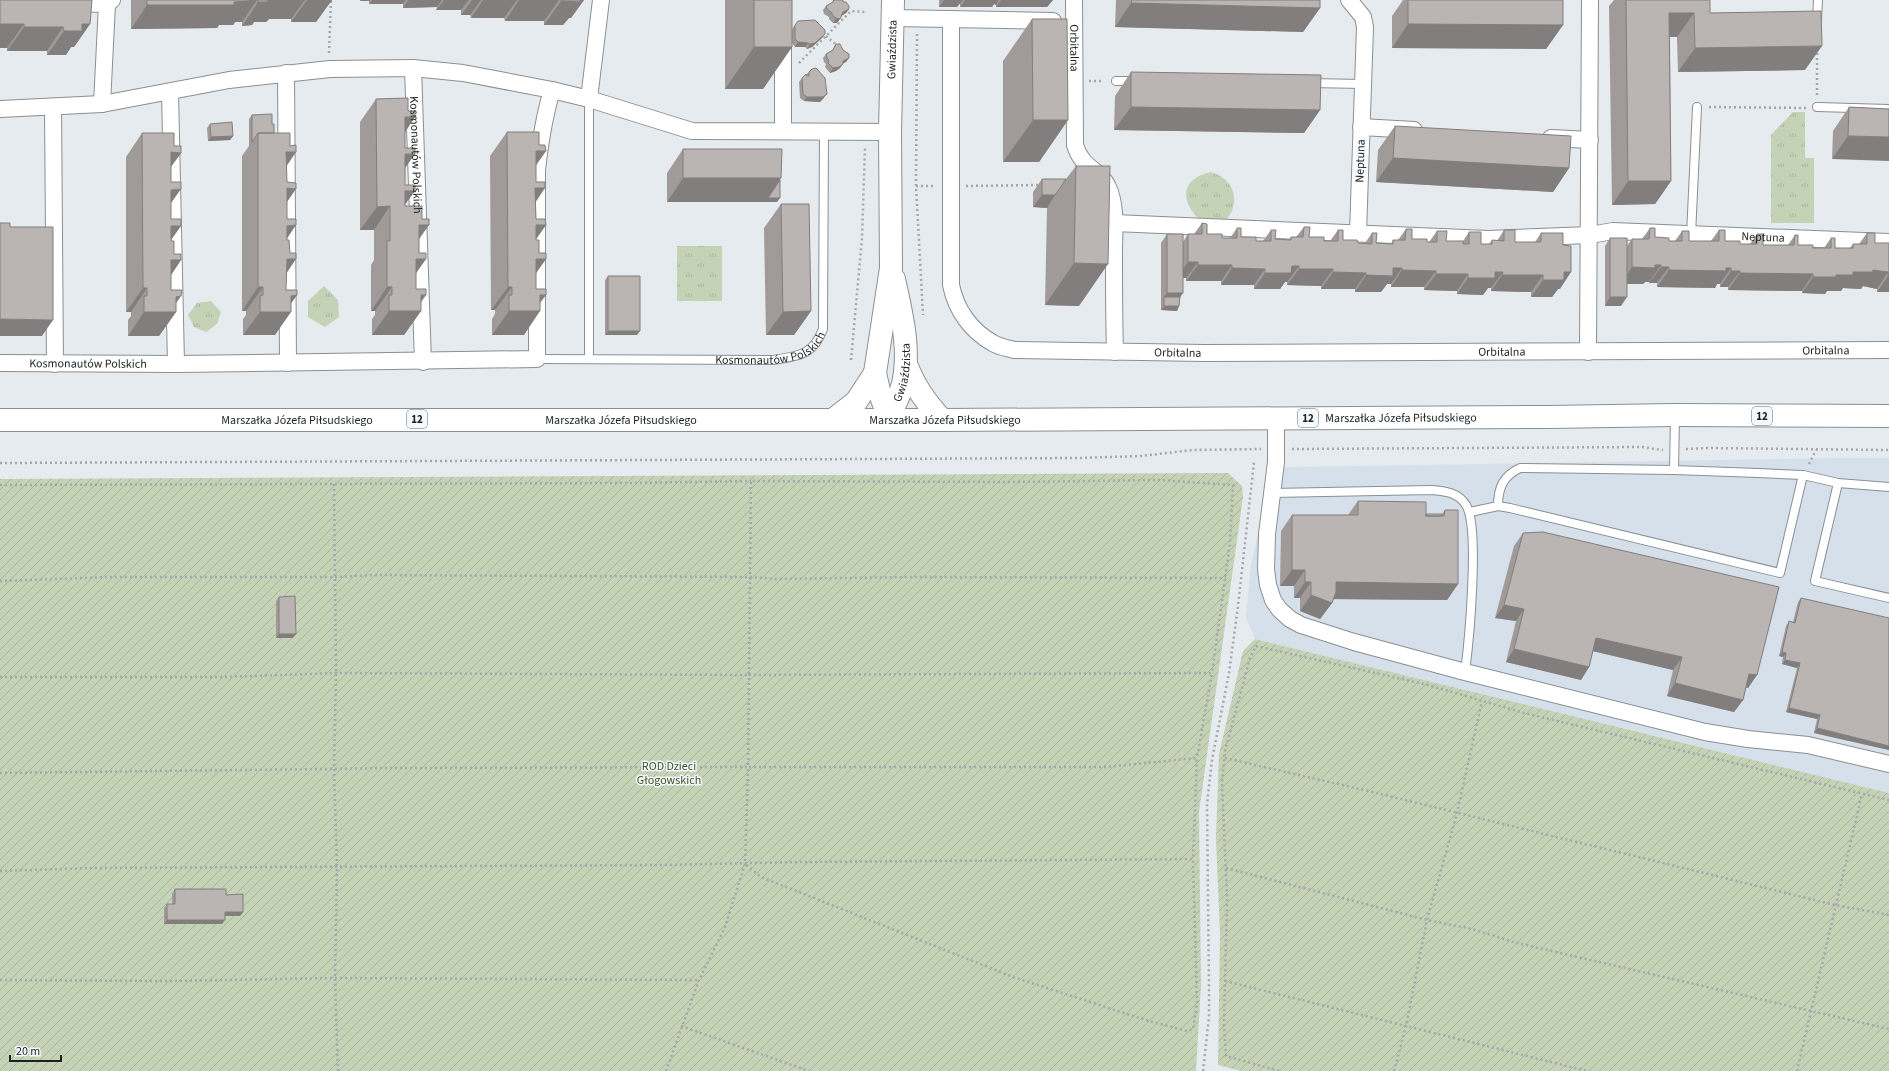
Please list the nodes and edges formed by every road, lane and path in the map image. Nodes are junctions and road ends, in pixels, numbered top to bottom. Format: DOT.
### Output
graph roads {
  1 [pos="331,0"];
  2 [pos="601,0"];
  3 [pos="783,0"];
  4 [pos="1074,0"];
  5 [pos="1349,0"];
  6 [pos="1590,0"];
  7 [pos="1818,0"];
  8 [pos="56,2"];
  9 [pos="110,2"];
  10 [pos="893,9"];
  11 [pos="866,12"];
  12 [pos="950,19"];
  13 [pos="1814,19"];
  14 [pos="1074,21"];
  15 [pos="917,33"];
  16 [pos="826,36"];
  17 [pos="840,48"];
  18 [pos="330,68"];
  19 [pos="413,68"];
  20 [pos="286,73"];
  21 [pos="783,79"];
  22 [pos="1075,81"];
  23 [pos="1116,81"];
  24 [pos="1148,81"];
  25 [pos="1299,83"];
  26 [pos="1363,84"];
  27 [pos="552,90"];
  28 [pos="170,92"];
  29 [pos="589,99"];
  30 [pos="102,104"];
  31 [pos="53,107"];
  32 [pos="1697,107"];
  33 [pos="1817,107"];
  34 [pos="0,109"];
  35 [pos="1889,109"];
  36 [pos="1361,127"];
  37 [pos="783,131"];
  38 [pos="824,131"];
  39 [pos="1432,131"];
  40 [pos="865,132"];
  41 [pos="890,132"];
  42 [pos="1534,137"];
  43 [pos="1590,140"];
  44 [pos="1042,185"];
  45 [pos="916,186"];
  46 [pos="951,186"];
  47 [pos="1114,223"];
  48 [pos="1358,233"];
  49 [pos="1590,235"];
  50 [pos="1691,235"];
  51 [pos="1889,242"];
  52 [pos="891,268"];
  53 [pos="923,321"];
  54 [pos="1889,350"];
  55 [pos="1115,352"];
  56 [pos="1588,352"];
  57 [pos="537,359"];
  58 [pos="589,359"];
  59 [pos="851,360"];
  60 [pos="423,362"];
  61 [pos="0,363"];
  62 [pos="288,363"];
  63 [pos="55,364"];
  64 [pos="176,364"];
  65 [pos="906,364"];
  66 [pos="875,373"];
  67 [pos="1675,415"];
  68 [pos="1889,416"];
  69 [pos="889,418"];
  70 [pos="1276,418"];
  71 [pos="834,419"];
  72 [pos="0,420"];
  73 [pos="942,420"];
  74 [pos="1276,449"];
  75 [pos="1675,450"];
  76 [pos="1889,450"];
  77 [pos="1254,462"];
  78 [pos="0,463"];
  79 [pos="1674,470"];
  80 [pos="1803,475"];
  81 [pos="751,481"];
  82 [pos="1838,483"];
  83 [pos="334,484"];
  84 [pos="0,485"];
  85 [pos="1889,486"];
  86 [pos="1272,493"];
  87 [pos="1498,506"];
  88 [pos="1470,512"];
  89 [pos="750,576"];
  90 [pos="335,577"];
  91 [pos="1226,578"];
  92 [pos="0,581"];
  93 [pos="1889,598"];
  94 [pos="1465,672"];
  95 [pos="336,673"];
  96 [pos="1212,673"];
  97 [pos="749,675"];
  98 [pos="0,677"];
  99 [pos="1482,701"];
  100 [pos="1197,758"];
  101 [pos="1225,758"];
  102 [pos="1889,764"];
  103 [pos="748,767"];
  104 [pos="334,769"];
  105 [pos="0,773"];
  106 [pos="1862,794"];
  107 [pos="1889,800"];
  108 [pos="1457,813"];
  109 [pos="1193,859"];
  110 [pos="745,864"];
  111 [pos="337,868"];
  112 [pos="1226,868"];
  113 [pos="0,871"];
  114 [pos="1834,905"];
  115 [pos="1889,915"];
  116 [pos="1427,920"];
  117 [pos="335,978"];
  118 [pos="0,980"];
  119 [pos="699,980"];
  120 [pos="1225,981"];
  121 [pos="1810,1011"];
  122 [pos="682,1026"];
  123 [pos="1406,1026"];
  124 [pos="1889,1029"];
  125 [pos="338,1071"];
  126 [pos="666,1071"];
  127 [pos="809,1071"];
  128 [pos="1203,1071"];
  129 [pos="1279,1071"];
  130 [pos="1394,1071"];
  131 [pos="1587,1071"];
  132 [pos="1797,1071"];
  1 -- 18 [label="path"];
  2 -- 29 [label="street"];
  3 -- 21 [label="street"];
  4 -- 14 [label="street"];
  5 -- 26 [label="street"];
  6 -- 43 [label="street"];
  7 -- 13 [label="lane"];
  8 -- 9 [label="street"];
  9 -- 30 [label="street"];
  10 -- 12 [label="street, Orbitalna"];
  10 -- 41 [label="main road, Gwiaździsta"];
  11 -- 16 [label="path"];
  12 -- 14 [label="street, Orbitalna"];
  12 -- 46 [label="street, Orbitalna"];
  13 -- 33 [label="path"];
  14 -- 22 [label="street, Orbitalna"];
  15 -- 45 [label="path"];
  16 -- 17 [label="path"];
  16 -- 21 [label="path"];
  18 -- 19 [label="street"];
  18 -- 20 [label="street"];
  19 -- 27 [label="street"];
  19 -- 60 [label="street, Kosmonautów Polskich"];
  20 -- 28 [label="street"];
  20 -- 62 [label="street"];
  21 -- 37 [label="street"];
  22 -- 23 [label="path"];
  22 -- 47 [label="street, Orbitalna"];
  23 -- 24 [label="lane"];
  25 -- 26 [label="lane"];
  26 -- 36 [label="street"];
  27 -- 29 [label="street"];
  27 -- 57 [label="street"];
  28 -- 30 [label="street"];
  28 -- 64 [label="street"];
  29 -- 37 [label="street"];
  29 -- 58 [label="lane"];
  30 -- 31 [label="street"];
  31 -- 34 [label="street"];
  31 -- 63 [label="street"];
  32 -- 33 [label="path"];
  32 -- 50 [label="lane"];
  33 -- 35 [label="lane"];
  36 -- 39 [label="street, Neptuna"];
  36 -- 48 [label="street, Neptuna"];
  37 -- 38 [label="street"];
  38 -- 40 [label="street"];
  38 -- 58 [label="lane, Kosmonautów Polskich"];
  40 -- 41 [label="street"];
  40 -- 59 [label="path"];
  41 -- 52 [label="main road, Gwiaździsta"];
  42 -- 43 [label="street"];
  43 -- 49 [label="street"];
  44 -- 46 [label="path"];
  45 -- 46 [label="path"];
  45 -- 53 [label="path"];
  46 -- 55 [label="street, Orbitalna"];
  47 -- 48 [label="street, Neptuna"];
  47 -- 55 [label="street, Orbitalna"];
  48 -- 49 [label="street, Neptuna"];
  49 -- 50 [label="street, Neptuna"];
  49 -- 56 [label="street"];
  50 -- 51 [label="street, Neptuna"];
  52 -- 65 [label="main road, Gwiaździsta"];
  52 -- 66 [label="main road, Gwiaździsta"];
  54 -- 56 [label="street, Orbitalna"];
  55 -- 56 [label="street, Orbitalna"];
  57 -- 58 [label="lane, Kosmonautów Polskich"];
  57 -- 60 [label="street, Kosmonautów Polskich"];
  60 -- 62 [label="street, Kosmonautów Polskich"];
  61 -- 63 [label="street, Kosmonautów Polskich"];
  62 -- 64 [label="street, Kosmonautów Polskich"];
  63 -- 64 [label="street, Kosmonautów Polskich"];
  65 -- 69 [label="main road, Gwiaździsta"];
  65 -- 73 [label="main road"];
  66 -- 69 [label="main road, Gwiaździsta"];
  66 -- 71 [label="main road"];
  67 -- 68 [label="main road, Marszałka Józefa Piłsudskiego / 12"];
  67 -- 70 [label="main road, Marszałka Józefa Piłsudskiego / 12"];
  67 -- 75 [label="lane"];
  69 -- 71 [label="main road, Marszałka Józefa Piłsudskiego / 12"];
  69 -- 73 [label="main road, Marszałka Józefa Piłsudskiego / 12"];
  70 -- 73 [label="main road, Marszałka Józefa Piłsudskiego / 12"];
  70 -- 74 [label="street"];
  71 -- 72 [label="main road, Marszałka Józefa Piłsudskiego / 12"];
  74 -- 75 [label="path"];
  74 -- 78 [label="path"];
  74 -- 86 [label="street"];
  75 -- 76 [label="path"];
  75 -- 79 [label="lane"];
  77 -- 128 [label="path"];
  79 -- 80 [label="lane"];
  79 -- 87 [label="lane"];
  80 -- 82 [label="lane"];
  80 -- 87 [label="lane"];
  81 -- 83 [label="path"];
  81 -- 89 [label="path"];
  81 -- 91 [label="path"];
  82 -- 85 [label="lane"];
  82 -- 93 [label="lane"];
  83 -- 84 [label="path"];
  83 -- 90 [label="path"];
  86 -- 88 [label="lane"];
  86 -- 94 [label="street"];
  87 -- 88 [label="lane"];
  88 -- 94 [label="lane"];
  89 -- 90 [label="path"];
  89 -- 91 [label="path"];
  89 -- 97 [label="path"];
  90 -- 92 [label="path"];
  90 -- 95 [label="path"];
  91 -- 96 [label="path"];
  94 -- 102 [label="street"];
  95 -- 97 [label="path"];
  95 -- 98 [label="path"];
  95 -- 104 [label="path"];
  96 -- 97 [label="path"];
  96 -- 100 [label="path"];
  97 -- 103 [label="path"];
  99 -- 101 [label="path"];
  99 -- 106 [label="path"];
  99 -- 108 [label="path"];
  100 -- 103 [label="path"];
  100 -- 109 [label="path"];
  101 -- 108 [label="path"];
  101 -- 112 [label="path"];
  103 -- 104 [label="path"];
  103 -- 110 [label="path"];
  104 -- 105 [label="path"];
  104 -- 111 [label="path"];
  106 -- 107 [label="path"];
  106 -- 114 [label="path"];
  108 -- 114 [label="path"];
  108 -- 116 [label="path"];
  109 -- 110 [label="path"];
  109 -- 110 [label="path"];
  110 -- 111 [label="path"];
  110 -- 119 [label="path"];
  111 -- 113 [label="path"];
  111 -- 117 [label="path"];
  112 -- 116 [label="path"];
  112 -- 120 [label="path"];
  114 -- 115 [label="path"];
  114 -- 121 [label="path"];
  116 -- 121 [label="path"];
  116 -- 123 [label="path"];
  117 -- 118 [label="path"];
  117 -- 119 [label="path"];
  117 -- 125 [label="path"];
  119 -- 122 [label="path"];
  120 -- 123 [label="path"];
  120 -- 129 [label="path"];
  121 -- 124 [label="path"];
  121 -- 132 [label="path"];
  122 -- 126 [label="path"];
  122 -- 127 [label="path"];
  123 -- 130 [label="path"];
  123 -- 131 [label="path"];
}
